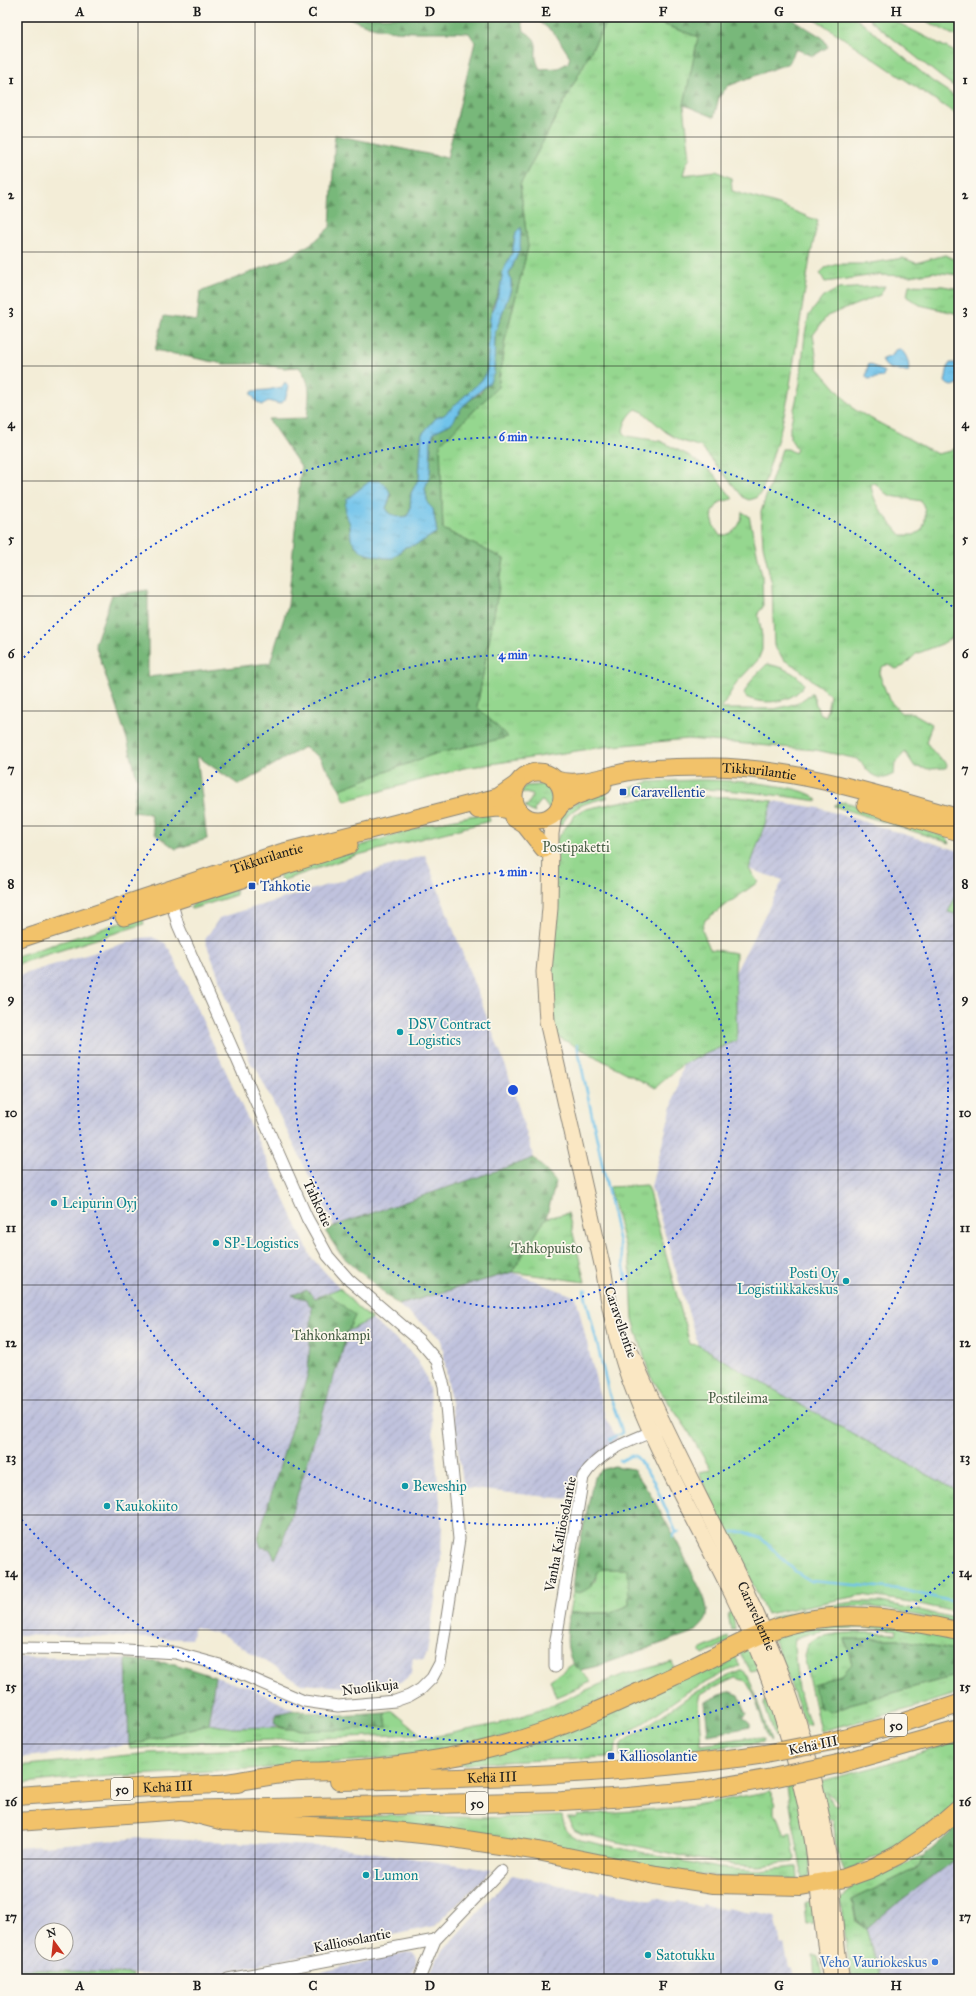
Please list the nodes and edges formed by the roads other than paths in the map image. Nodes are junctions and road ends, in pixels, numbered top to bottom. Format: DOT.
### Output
graph roads {
  1 [pos="556,780"];
  2 [pos="517,784"];
  3 [pos="487,809"];
  4 [pos="557,810"];
  5 [pos="525,815"];
  6 [pos="959,818"];
  7 [pos="959,832"];
  8 [pos="544,849"];
  9 [pos="551,883"];
  10 [pos="170,896"];
  11 [pos="17,940"];
  12 [pos="17,952"];
  13 [pos="437,1361"];
  14 [pos="658,1430"];
  15 [pos="959,1631"];
  16 [pos="758,1635"];
  17 [pos="17,1648"];
  18 [pos="555,1667"];
  19 [pos="959,1704"];
  20 [pos="959,1730"];
  21 [pos="227,1784"];
  22 [pos="17,1796"];
  23 [pos="181,1810"];
  24 [pos="959,1810"];
  25 [pos="17,1822"];
  26 [pos="501,1871"];
  27 [pos="825,1882"];
  28 [pos="435,1940"];
  29 [pos="228,1979"];
  30 [pos="418,1979"];
  31 [pos="831,1979"];
  32 [pos="842,1979"];
  1 -- 2 [label="main road"];
  1 -- 4 [label="main road"];
  1 -- 6 [label="main road, Tikkurilantie"];
  2 -- 5 [label="main road"];
  2 -- 10 [label="main road, Tikkurilantie"];
  3 -- 5 [label="main road, Tikkurilantie"];
  3 -- 8 [label="main road"];
  3 -- 10 [label="main road, Tikkurilantie"];
  4 -- 5 [label="main road"];
  4 -- 7 [label="main road, Tikkurilantie"];
  4 -- 9 [label="main road, Caravellentie"];
  5 -- 8 [label="main road, Caravellentie"];
  8 -- 9 [label="main road, Caravellentie"];
  9 -- 14 [label="main road, Caravellentie"];
  10 -- 11 [label="main road, Tikkurilantie"];
  10 -- 12 [label="main road, Tikkurilantie"];
  10 -- 13 [label="street, Tahkotie"];
  13 -- 17 [label="street, Nuolikuja"];
  14 -- 16 [label="main road, Caravellentie"];
  14 -- 18 [label="street, Vanha Kalliosolantie"];
  15 -- 16 [label="highway"];
  16 -- 21 [label="highway"];
  16 -- 27 [label="main road, Caravellentie"];
  19 -- 21 [label="highway, Kehä III / 50, bridge"];
  20 -- 23 [label="highway, Kehä III / 50, bridge"];
  21 -- 22 [label="highway, Kehä III / 50"];
  23 -- 25 [label="highway, Kehä III / 50"];
  23 -- 27 [label="highway"];
  24 -- 27 [label="highway"];
  26 -- 28 [label="street"];
  27 -- 31 [label="main road, Caravellentie"];
  27 -- 32 [label="main road, Caravellentie"];
  28 -- 29 [label="street, Kalliosolantie"];
  28 -- 30 [label="street"];
}
